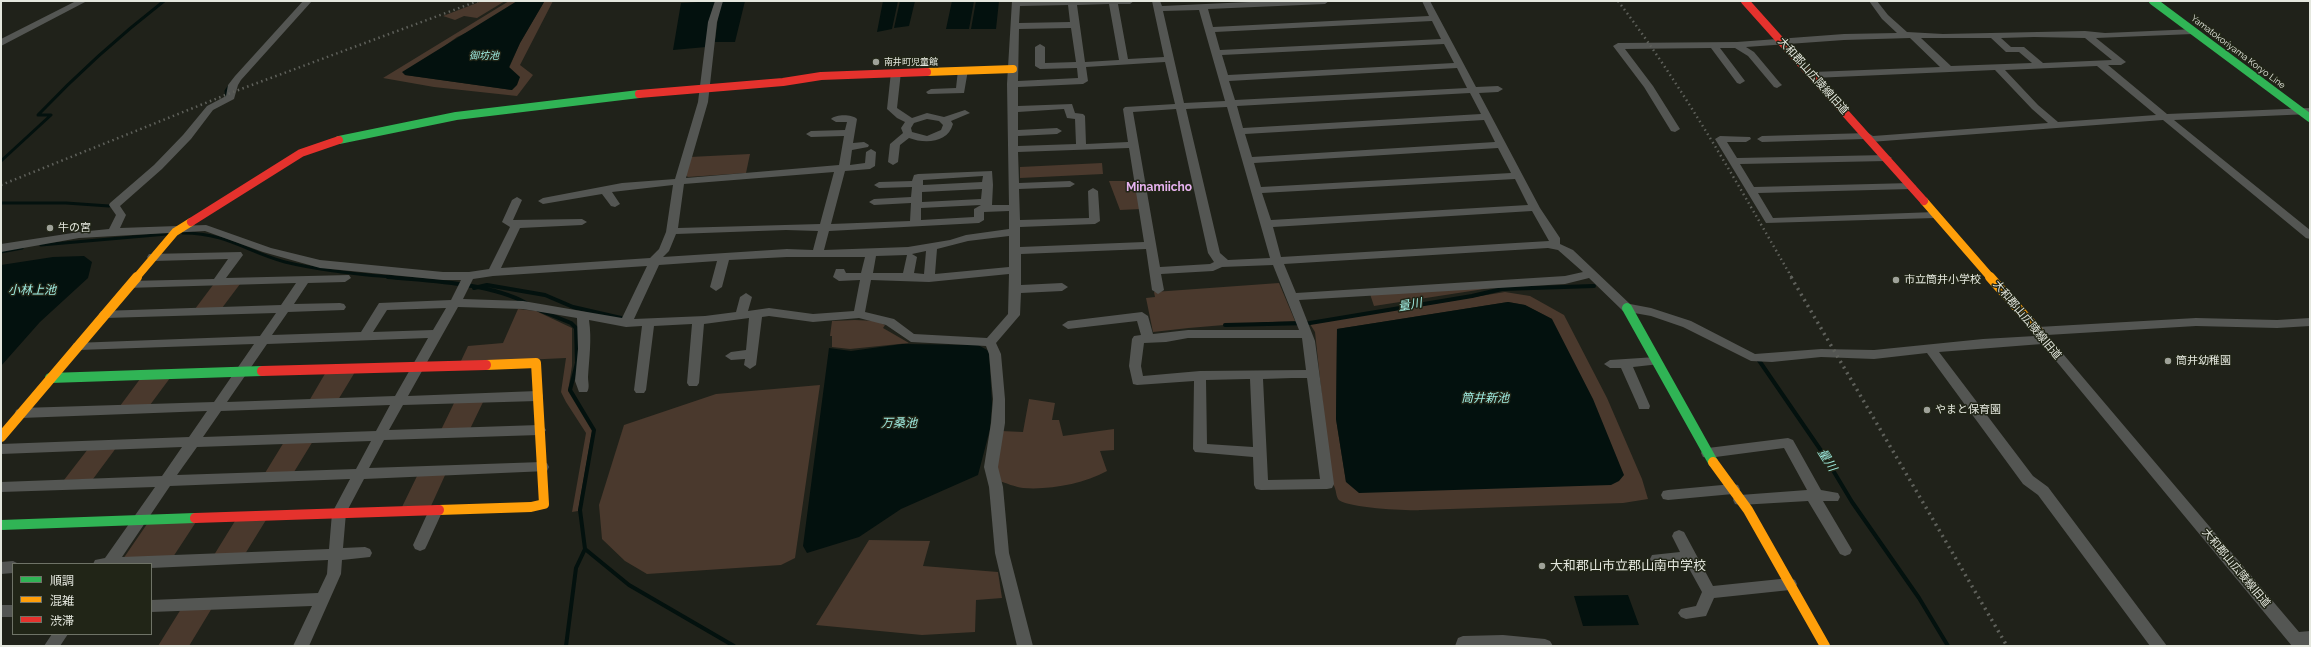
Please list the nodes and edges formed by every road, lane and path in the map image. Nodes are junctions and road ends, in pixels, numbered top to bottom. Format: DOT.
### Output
graph roads {
  1 [pos="83,1"];
  2 [pos="308,1"];
  3 [pos="719,1"];
  4 [pos="1130,1"];
  5 [pos="1325,1"];
  6 [pos="1426,1"];
  7 [pos="1745,1"];
  8 [pos="1873,1"];
  9 [pos="2153,1"];
  10 [pos="1113,2"];
  11 [pos="1015,3"];
  12 [pos="1072,3"];
  13 [pos="1157,5"];
  14 [pos="1203,7"];
  15 [pos="1435,18"];
  16 [pos="1075,24"];
  17 [pos="1014,26"];
  18 [pos="1209,30"];
  19 [pos="2194,31"];
  20 [pos="2085,34"];
  21 [pos="1909,35"];
  22 [pos="1993,35"];
  23 [pos="1447,41"];
  24 [pos="1782,42"];
  25 [pos="1,43"];
  26 [pos="1737,44"];
  27 [pos="1713,45"];
  28 [pos="1040,47"];
  29 [pos="1216,53"];
  30 [pos="1170,59"];
  31 [pos="1124,62"];
  32 [pos="2099,63"];
  33 [pos="1081,65"];
  34 [pos="1460,65"];
  35 [pos="2041,66"];
  36 [pos="1013,69"];
  37 [pos="1999,69"];
  38 [pos="963,70"];
  39 [pos="1949,70"];
  40 [pos="896,72"];
  41 [pos="1813,75"];
  42 [pos="1224,78"];
  43 [pos="1740,81"];
  44 [pos="1012,84"];
  45 [pos="1777,85"];
  46 [pos="706,87"];
  47 [pos="1498,89"];
  48 [pos="1473,90"];
  49 [pos="931,92"];
  50 [pos="1231,104"];
  51 [pos="1181,106"];
  52 [pos="1013,109"];
  53 [pos="2305,111"];
  54 [pos="965,113"];
  55 [pos="1488,117"];
  56 [pos="2166,117"];
  57 [pos="2310,118"];
  58 [pos="836,120"];
  59 [pos="944,120"];
  60 [pos="911,121"];
  61 [pos="2056,125"];
  62 [pos="1676,128"];
  63 [pos="1057,131"];
  64 [pos="1239,131"];
  65 [pos="944,132"];
  66 [pos="850,133"];
  67 [pos="1014,133"];
  68 [pos="811,134"];
  69 [pos="908,134"];
  70 [pos="955,136"];
  71 [pos="1869,138"];
  72 [pos="1746,139"];
  73 [pos="1762,139"];
  74 [pos="1134,145"];
  75 [pos="1503,145"];
  76 [pos="848,147"];
  77 [pos="1081,147"];
  78 [pos="1015,149"];
  79 [pos="1887,158"];
  80 [pos="1248,160"];
  81 [pos="1734,161"];
  82 [pos="893,162"];
  83 [pos="842,168"];
  84 [pos="1520,176"];
  85 [pos="679,180"];
  86 [pos="1070,184"];
  87 [pos="879,186"];
  88 [pos="1015,186"];
  89 [pos="1911,186"];
  90 [pos="606,190"];
  91 [pos="1257,190"];
  92 [pos="1751,190"];
  93 [pos="1093,191"];
  94 [pos="917,194"];
  95 [pos="517,200"];
  96 [pos="543,201"];
  97 [pos="874,202"];
  98 [pos="614,204"];
  99 [pos="986,205"];
  100 [pos="1015,208"];
  101 [pos="1536,208"];
  102 [pos="1935,215"];
  103 [pos="582,222"];
  104 [pos="915,224"];
  105 [pos="1266,224"];
  106 [pos="516,225"];
  107 [pos="824,226"];
  108 [pos="1015,228"];
  109 [pos="671,231"];
  110 [pos="113,232"];
  111 [pos="175,232"];
  112 [pos="2310,236"];
  113 [pos="1150,245"];
  114 [pos="932,246"];
  115 [pos="1555,246"];
  116 [pos="1,248"];
  117 [pos="1016,250"];
  118 [pos="871,253"];
  119 [pos="818,254"];
  120 [pos="153,257"];
  121 [pos="724,257"];
  122 [pos="911,257"];
  123 [pos="1277,261"];
  124 [pos="654,262"];
  125 [pos="1220,262"];
  126 [pos="1016,270"];
  127 [pos="1154,271"];
  128 [pos="493,272"];
  129 [pos="840,272"];
  130 [pos="1591,274"];
  131 [pos="867,277"];
  132 [pos="908,277"];
  133 [pos="345,278"];
  134 [pos="468,278"];
  135 [pos="929,278"];
  136 [pos="305,279"];
  137 [pos="217,282"];
  138 [pos="130,285"];
  139 [pos="716,287"];
  140 [pos="1062,287"];
  141 [pos="1016,289"];
  142 [pos="1158,290"];
  143 [pos="746,297"];
  144 [pos="1292,297"];
  145 [pos="459,298"];
  146 [pos="340,307"];
  147 [pos="285,308"];
  148 [pos="1627,308"];
  149 [pos="756,313"];
  150 [pos="105,314"];
  151 [pos="741,314"];
  152 [pos="859,314"];
  153 [pos="582,315"];
  154 [pos="698,321"];
  155 [pos="2310,322"];
  156 [pos="626,323"];
  157 [pos="648,323"];
  158 [pos="1068,325"];
  159 [pos="1304,327"];
  160 [pos="438,334"];
  161 [pos="365,336"];
  162 [pos="2041,336"];
  163 [pos="1148,339"];
  164 [pos="264,340"];
  165 [pos="990,342"];
  166 [pos="78,346"];
  167 [pos="1930,349"];
  168 [pos="732,356"];
  169 [pos="1656,361"];
  170 [pos="1625,363"];
  171 [pos="1610,364"];
  172 [pos="418,366"];
  173 [pos="241,372"];
  174 [pos="1256,374"];
  175 [pos="1314,374"];
  176 [pos="1200,375"];
  177 [pos="50,378"];
  178 [pos="694,383"];
  179 [pos="583,389"];
  180 [pos="640,390"];
  181 [pos="538,396"];
  182 [pos="399,401"];
  183 [pos="217,406"];
  184 [pos="1644,406"];
  185 [pos="21,413"];
  186 [pos="539,430"];
  187 [pos="380,436"];
  188 [pos="1,437"];
  189 [pos="193,442"];
  190 [pos="1,449"];
  191 [pos="1259,452"];
  192 [pos="1708,453"];
  193 [pos="542,467"];
  194 [pos="360,474"];
  195 [pos="166,481"];
  196 [pos="1,486"];
  197 [pos="1737,494"];
  198 [pos="1668,495"];
  199 [pos="1815,495"];
  200 [pos="1832,498"];
  201 [pos="436,510"];
  202 [pos="339,513"];
  203 [pos="139,520"];
  204 [pos="1,525"];
  205 [pos="1679,536"];
  206 [pos="420,546"];
  207 [pos="1845,550"];
  208 [pos="365,553"];
  209 [pos="336,554"];
  210 [pos="1690,557"];
  211 [pos="1657,559"];
  212 [pos="110,563"];
  213 [pos="132,563"];
  214 [pos="1,568"];
  215 [pos="12,568"];
  216 [pos="1790,584"];
  217 [pos="1708,592"];
  218 [pos="323,599"];
  219 [pos="152,606"];
  220 [pos="1,611"];
  221 [pos="12,611"];
  222 [pos="1686,613"];
  223 [pos="59,635"];
  224 [pos="2302,641"];
  225 [pos="52,646"];
  226 [pos="301,646"];
  227 [pos="1025,646"];
  228 [pos="1464,646"];
  229 [pos="1545,646"];
  230 [pos="1825,646"];
  231 [pos="2159,646"];
  1 -- 25 [label="street"];
  2 -- 110 [label="street"];
  3 -- 46 [label="street"];
  4 -- 10 [label="street"];
  5 -- 14 [label="street"];
  6 -- 15 [label="street"];
  7 -- 24 [label="street, 大和郡山広陵線旧道"];
  8 -- 21 [label="street"];
  9 -- 19 [label="street, Yamatokoriyama Koryo Line"];
  10 -- 12 [label="street"];
  10 -- 31 [label="street"];
  11 -- 12 [label="street"];
  11 -- 17 [label="street"];
  12 -- 16 [label="street"];
  13 -- 14 [label="street"];
  13 -- 30 [label="street"];
  14 -- 18 [label="street"];
  15 -- 18 [label="street"];
  15 -- 23 [label="street"];
  16 -- 17 [label="street"];
  16 -- 33 [label="street"];
  17 -- 36 [label="street"];
  18 -- 29 [label="street"];
  19 -- 20 [label="street"];
  19 -- 53 [label="street, Yamatokoriyama Koryo Line"];
  20 -- 22 [label="street"];
  20 -- 32 [label="street"];
  21 -- 22 [label="street"];
  21 -- 24 [label="street"];
  21 -- 39 [label="street"];
  22 -- 35 [label="street"];
  23 -- 29 [label="street"];
  23 -- 34 [label="street"];
  24 -- 26 [label="street"];
  24 -- 41 [label="street, 大和郡山広陵線旧道"];
  26 -- 27 [label="street"];
  26 -- 45 [label="street"];
  27 -- 43 [label="street"];
  27 -- 62 [label="street"];
  28 -- 33 [label="street"];
  29 -- 42 [label="street"];
  30 -- 31 [label="street"];
  30 -- 51 [label="street"];
  31 -- 33 [label="street"];
  32 -- 35 [label="street"];
  32 -- 56 [label="street"];
  33 -- 44 [label="street"];
  34 -- 42 [label="street"];
  34 -- 48 [label="street"];
  35 -- 37 [label="street"];
  36 -- 38 [label="street"];
  36 -- 44 [label="street"];
  37 -- 39 [label="street"];
  37 -- 61 [label="street"];
  38 -- 40 [label="street"];
  38 -- 49 [label="street"];
  39 -- 41 [label="street"];
  40 -- 46 [label="street"];
  40 -- 60 [label="street"];
  41 -- 71 [label="street, 大和郡山広陵線旧道"];
  42 -- 50 [label="street"];
  44 -- 52 [label="street"];
  46 -- 85 [label="street"];
  46 -- 111 [label="street"];
  47 -- 48 [label="street"];
  48 -- 50 [label="street"];
  48 -- 55 [label="street"];
  50 -- 51 [label="street"];
  50 -- 64 [label="street"];
  51 -- 74 [label="street"];
  51 -- 125 [label="street"];
  52 -- 67 [label="street"];
  52 -- 77 [label="street"];
  53 -- 56 [label="street"];
  53 -- 57 [label="street, Yamatokoriyama Koryo Line"];
  54 -- 59 [label="street"];
  55 -- 64 [label="street"];
  55 -- 75 [label="street"];
  56 -- 61 [label="street"];
  56 -- 112 [label="street"];
  58 -- 66 [label="street"];
  59 -- 60 [label="street"];
  59 -- 65 [label="street"];
  60 -- 69 [label="street"];
  61 -- 71 [label="street"];
  63 -- 67 [label="street"];
  64 -- 80 [label="street"];
  65 -- 69 [label="street"];
  65 -- 70 [label="street"];
  66 -- 68 [label="street"];
  66 -- 76 [label="street"];
  67 -- 78 [label="street"];
  69 -- 82 [label="street"];
  71 -- 73 [label="street"];
  71 -- 79 [label="street, 大和郡山広陵線旧道"];
  72 -- 81 [label="street"];
  74 -- 77 [label="street"];
  74 -- 113 [label="street"];
  75 -- 80 [label="street"];
  75 -- 84 [label="street"];
  76 -- 83 [label="street"];
  76 -- 83 [label="street"];
  77 -- 78 [label="street"];
  78 -- 88 [label="street"];
  79 -- 81 [label="street"];
  79 -- 89 [label="street, 大和郡山広陵線旧道"];
  80 -- 91 [label="street"];
  81 -- 92 [label="street"];
  83 -- 85 [label="street"];
  83 -- 107 [label="street"];
  84 -- 91 [label="street"];
  84 -- 101 [label="street"];
  85 -- 90 [label="street"];
  85 -- 109 [label="street"];
  86 -- 88 [label="street"];
  87 -- 94 [label="street"];
  88 -- 100 [label="street"];
  89 -- 92 [label="street"];
  89 -- 102 [label="street, 大和郡山広陵線旧道"];
  90 -- 96 [label="street"];
  90 -- 98 [label="street"];
  91 -- 105 [label="street"];
  92 -- 102 [label="street"];
  93 -- 108 [label="street"];
  94 -- 97 [label="street"];
  94 -- 99 [label="street"];
  94 -- 99 [label="street"];
  94 -- 104 [label="street"];
  95 -- 106 [label="street"];
  99 -- 100 [label="street"];
  99 -- 104 [label="street"];
  100 -- 108 [label="street"];
  101 -- 105 [label="street"];
  101 -- 115 [label="street"];
  102 -- 162 [label="street, 大和郡山広陵線旧道"];
  103 -- 106 [label="street"];
  104 -- 107 [label="street"];
  105 -- 123 [label="street"];
  106 -- 128 [label="street"];
  107 -- 109 [label="street"];
  107 -- 119 [label="street"];
  108 -- 114 [label="street"];
  108 -- 117 [label="street"];
  109 -- 124 [label="street"];
  110 -- 111 [label="street"];
  110 -- 116 [label="street"];
  111 -- 120 [label="street"];
  111 -- 134 [label="street"];
  113 -- 117 [label="street"];
  113 -- 127 [label="street"];
  114 -- 118 [label="street"];
  114 -- 135 [label="street"];
  115 -- 123 [label="street"];
  115 -- 130 [label="street"];
  117 -- 126 [label="street"];
  118 -- 119 [label="street"];
  118 -- 131 [label="street"];
  119 -- 121 [label="street"];
  120 -- 137 [label="street"];
  120 -- 138 [label="street"];
  121 -- 124 [label="street"];
  121 -- 139 [label="street"];
  122 -- 132 [label="street"];
  123 -- 125 [label="street"];
  123 -- 144 [label="street"];
  124 -- 128 [label="street"];
  124 -- 156 [label="street"];
  125 -- 127 [label="street"];
  126 -- 135 [label="street"];
  126 -- 141 [label="street"];
  127 -- 142 [label="street"];
  128 -- 134 [label="street"];
  129 -- 131 [label="street"];
  130 -- 144 [label="street"];
  130 -- 148 [label="street"];
  131 -- 132 [label="street"];
  131 -- 152 [label="street"];
  132 -- 135 [label="street"];
  133 -- 136 [label="street"];
  134 -- 145 [label="street"];
  136 -- 137 [label="street"];
  136 -- 147 [label="street"];
  137 -- 138 [label="street"];
  138 -- 150 [label="street"];
  140 -- 141 [label="street"];
  141 -- 165 [label="street"];
  143 -- 151 [label="street"];
  144 -- 159 [label="street"];
  145 -- 153 [label="street"];
  145 -- 160 [label="street"];
  145 -- 161 [label="street"];
  146 -- 147 [label="street"];
  147 -- 150 [label="street"];
  147 -- 164 [label="street"];
  148 -- 167 [label="street"];
  148 -- 169 [label="street"];
  149 -- 151 [label="street"];
  149 -- 152 [label="street"];
  149 -- 168 [label="street"];
  150 -- 166 [label="street"];
  151 -- 154 [label="street"];
  152 -- 165 [label="street"];
  153 -- 156 [label="street"];
  153 -- 179 [label="street"];
  154 -- 157 [label="street"];
  154 -- 178 [label="street"];
  155 -- 162 [label="street"];
  156 -- 157 [label="street"];
  157 -- 180 [label="street"];
  158 -- 163 [label="street"];
  159 -- 163 [label="street"];
  159 -- 175 [label="street"];
  160 -- 161 [label="street"];
  160 -- 172 [label="street"];
  161 -- 164 [label="street"];
  162 -- 167 [label="street"];
  162 -- 224 [label="street, 大和郡山広陵線旧道"];
  163 -- 176 [label="street"];
  164 -- 166 [label="street"];
  164 -- 173 [label="street"];
  165 -- 227 [label="street"];
  166 -- 177 [label="street"];
  167 -- 231 [label="street"];
  169 -- 170 [label="street"];
  169 -- 192 [label="street"];
  170 -- 171 [label="street"];
  170 -- 184 [label="street"];
  172 -- 173 [label="street"];
  172 -- 181 [label="street"];
  172 -- 182 [label="street"];
  173 -- 177 [label="street"];
  173 -- 183 [label="street"];
  174 -- 175 [label="street"];
  174 -- 176 [label="street"];
  174 -- 191 [label="street"];
  175 -- 191 [label="street"];
  176 -- 191 [label="street"];
  177 -- 185 [label="street"];
  181 -- 182 [label="street"];
  181 -- 186 [label="street"];
  182 -- 183 [label="street"];
  182 -- 187 [label="street"];
  183 -- 185 [label="street"];
  183 -- 189 [label="street"];
  185 -- 188 [label="street"];
  186 -- 187 [label="street"];
  186 -- 193 [label="street"];
  187 -- 189 [label="street"];
  187 -- 194 [label="street"];
  189 -- 190 [label="street"];
  189 -- 195 [label="street"];
  192 -- 197 [label="street"];
  192 -- 199 [label="street"];
  193 -- 194 [label="street"];
  193 -- 201 [label="street"];
  194 -- 195 [label="street"];
  194 -- 202 [label="street"];
  195 -- 196 [label="street"];
  195 -- 203 [label="street"];
  197 -- 198 [label="street"];
  197 -- 199 [label="street"];
  197 -- 216 [label="street"];
  199 -- 200 [label="street"];
  199 -- 207 [label="street"];
  201 -- 202 [label="street"];
  201 -- 206 [label="street"];
  202 -- 203 [label="street"];
  202 -- 209 [label="street"];
  203 -- 204 [label="street"];
  203 -- 212 [label="street"];
  205 -- 210 [label="street"];
  208 -- 209 [label="street"];
  209 -- 213 [label="street"];
  209 -- 218 [label="street"];
  210 -- 211 [label="street"];
  210 -- 217 [label="street"];
  214 -- 215 [label="street"];
  216 -- 217 [label="street"];
  216 -- 230 [label="street"];
  217 -- 222 [label="street"];
  218 -- 219 [label="street"];
  218 -- 226 [label="street"];
  220 -- 221 [label="street"];
  223 -- 225 [label="street"];
  228 -- 229 [label="street"];
}
